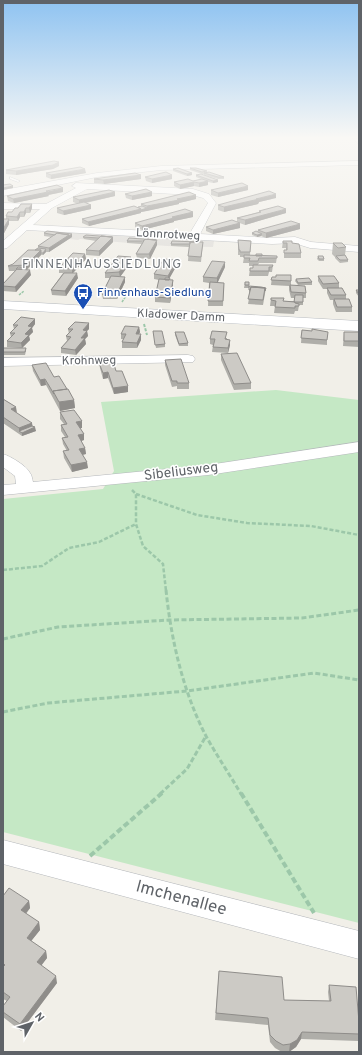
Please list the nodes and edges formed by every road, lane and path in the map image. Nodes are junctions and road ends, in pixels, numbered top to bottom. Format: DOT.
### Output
graph roads {
  1 [pos="26,188"];
  2 [pos="83,188"];
  3 [pos="130,188"];
  4 [pos="3,193"];
  5 [pos="3,206"];
  6 [pos="49,206"];
  7 [pos="25,227"];
  8 [pos="193,237"];
  9 [pos="3,246"];
  10 [pos="359,249"];
  11 [pos="3,305"];
  12 [pos="359,326"];
  13 [pos="178,355"];
  14 [pos="3,362"];
  15 [pos="359,447"];
  16 [pos="3,459"];
  17 [pos="126,479"];
  18 [pos="25,488"];
  19 [pos="3,490"];
  20 [pos="136,494"];
  21 [pos="136,524"];
  22 [pos="359,535"];
  23 [pos="3,570"];
  24 [pos="359,610"];
  25 [pos="168,620"];
  26 [pos="3,639"];
  27 [pos="359,680"];
  28 [pos="187,691"];
  29 [pos="3,712"];
  30 [pos="206,736"];
  31 [pos="3,852"];
  32 [pos="74,870"];
  33 [pos="330,938"];
  34 [pos="359,945"];
  1 -- 4 [label="street"];
  2 -- 6 [label="street"];
  3 -- 8 [label="street"];
  5 -- 6 [label="street"];
  6 -- 7 [label="street"];
  7 -- 8 [label="street, Lönnrotweg"];
  7 -- 9 [label="street"];
  8 -- 10 [label="street, Lönnrotweg"];
  11 -- 12 [label="main road, Kladower Damm"];
  13 -- 14 [label="street, Krohnweg"];
  15 -- 17 [label="street, Sibeliusweg"];
  16 -- 18 [label="street"];
  17 -- 18 [label="street, Sibeliusweg"];
  17 -- 20 [label="path"];
  18 -- 19 [label="street, Sibeliusweg"];
  20 -- 21 [label="path"];
  20 -- 22 [label="path"];
  21 -- 23 [label="path"];
  21 -- 25 [label="path"];
  24 -- 25 [label="path"];
  25 -- 26 [label="path"];
  25 -- 28 [label="path"];
  27 -- 28 [label="path"];
  28 -- 29 [label="path"];
  28 -- 30 [label="path"];
  30 -- 32 [label="path"];
  30 -- 33 [label="path"];
  31 -- 32 [label="street, Imchenallee"];
  32 -- 33 [label="street, Imchenallee"];
  33 -- 34 [label="street, Imchenallee"];
}
